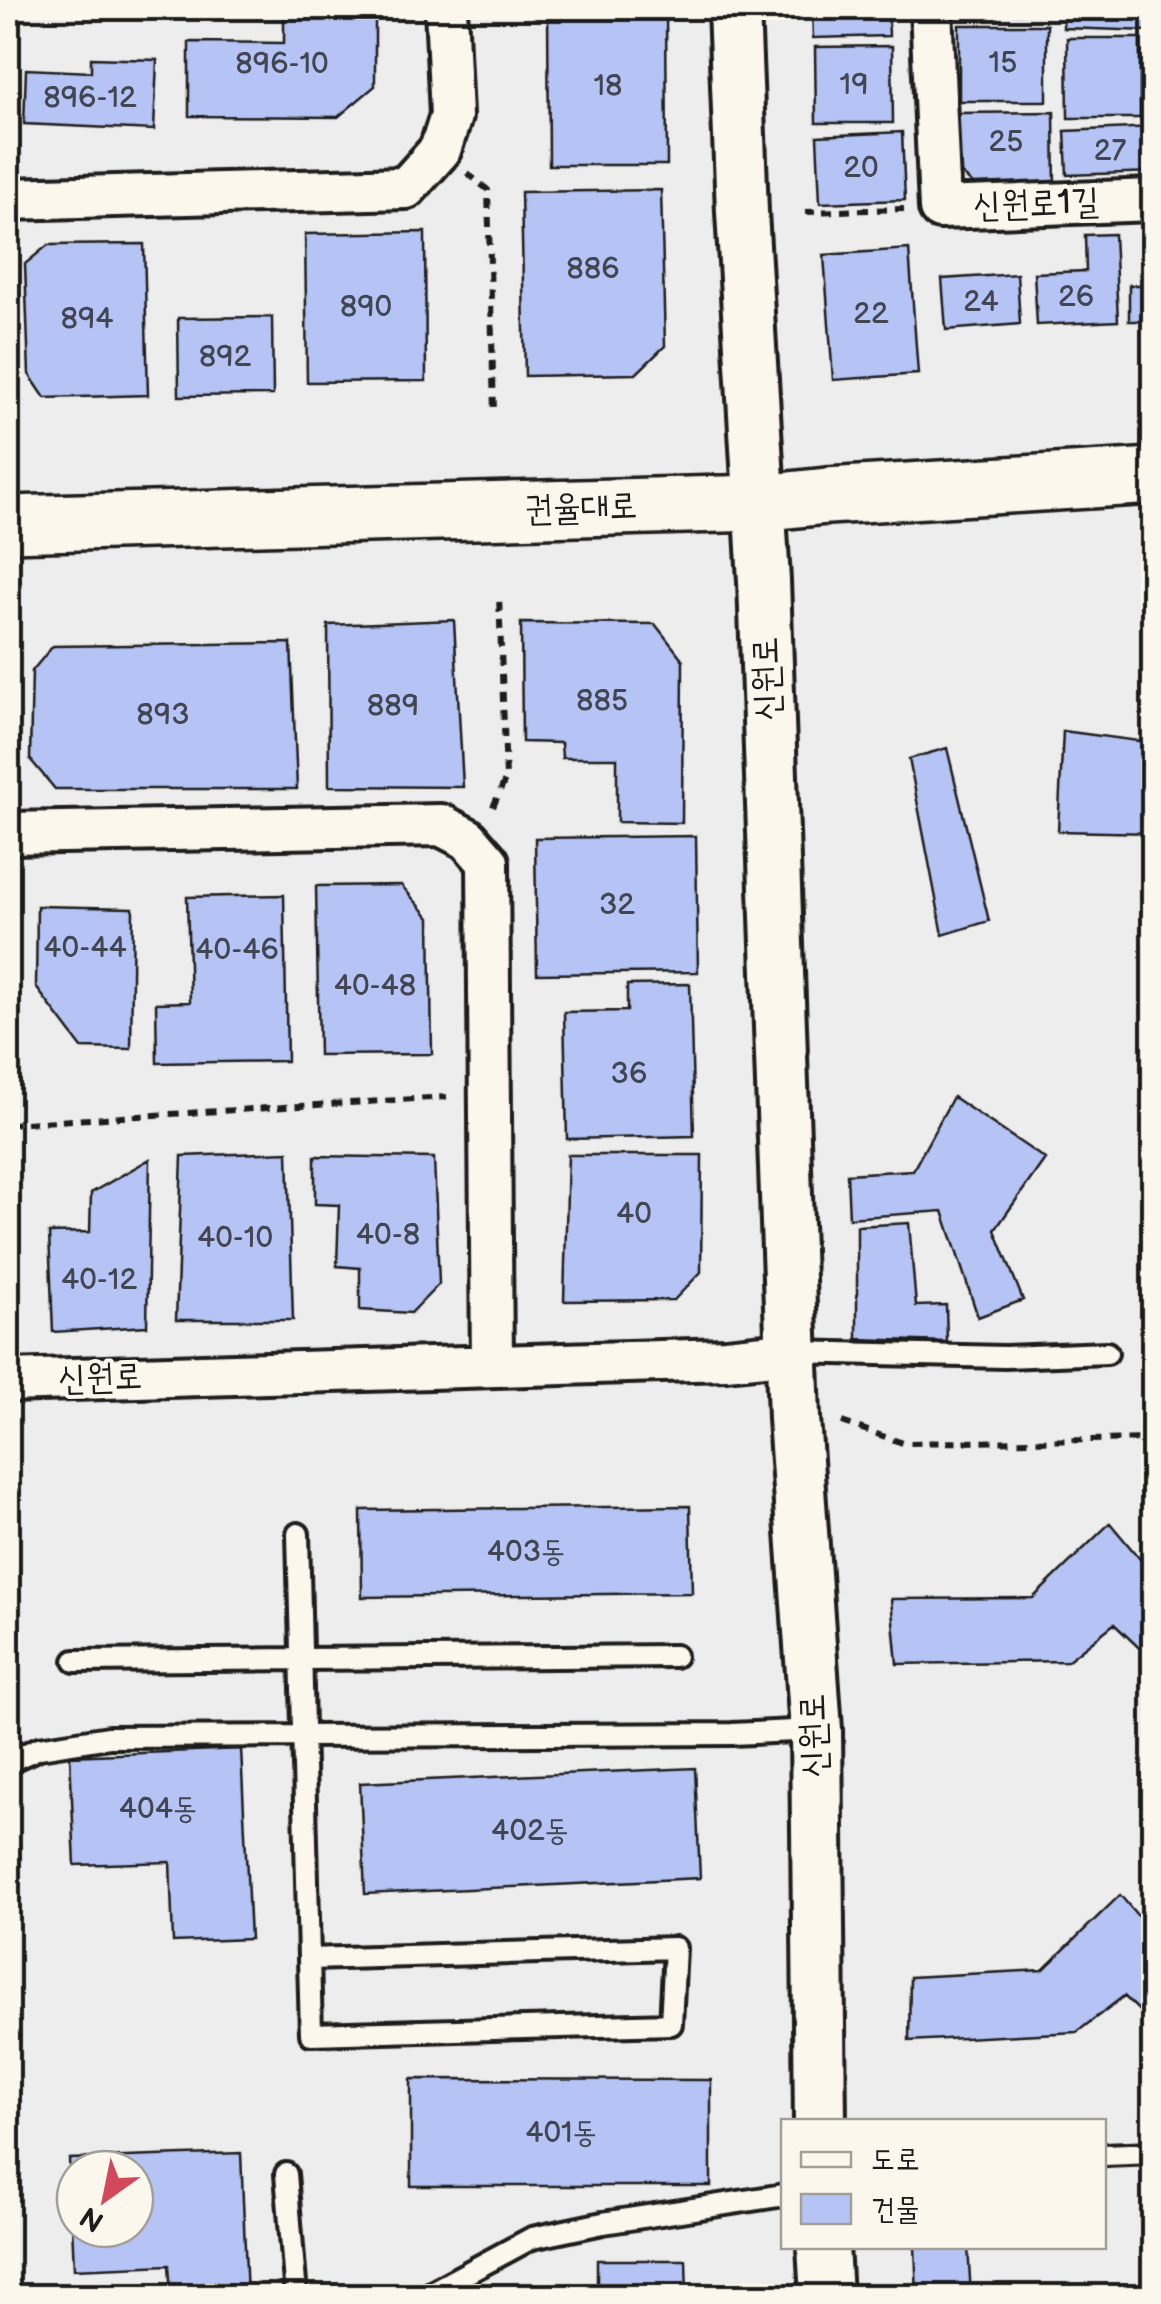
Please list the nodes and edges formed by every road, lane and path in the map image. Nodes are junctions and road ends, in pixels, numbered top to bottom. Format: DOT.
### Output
graph roads {
  1 [pos="446,8"];
  2 [pos="734,8"];
  3 [pos="931,8"];
  4 [pos="464,170"];
  5 [pos="8,199"];
  6 [pos="1154,200"];
  7 [pos="940,208"];
  8 [pos="805,212"];
  9 [pos="494,412"];
  10 [pos="1154,476"];
  11 [pos="760,503"];
  12 [pos="8,524"];
  13 [pos="499,596"];
  14 [pos="493,806"];
  15 [pos="8,833"];
  16 [pos="447,1097"];
  17 [pos="8,1124"];
  18 [pos="793,1352"];
  19 [pos="1107,1354"];
  20 [pos="492,1366"];
  21 [pos="8,1381"];
  22 [pos="842,1422"];
  23 [pos="1154,1439"];
  24 [pos="298,1534"];
  25 [pos="675,1656"];
  26 [pos="299,1658"];
  27 [pos="76,1661"];
  28 [pos="816,1730"];
  29 [pos="302,1737"];
  30 [pos="8,1762"];
  31 [pos="309,1959"];
  32 [pos="820,2119"];
  33 [pos="1154,2153"];
  34 [pos="1106,2155"];
  35 [pos="286,2174"];
  36 [pos="781,2195"];
  37 [pos="823,2249"];
  38 [pos="296,2296"];
  39 [pos="424,2296"];
  40 [pos="826,2296"];
  1 -- 5 [label="street"];
  2 -- 11 [label="street, 신원로"];
  3 -- 7 [label="street, 신원로1길"];
  4 -- 9 [label="path"];
  6 -- 7 [label="street, 신원로1길"];
  7 -- 8 [label="path"];
  10 -- 11 [label="main road, 권율대로"];
  11 -- 12 [label="main road, 권율대로"];
  11 -- 18 [label="street, 신원로"];
  13 -- 14 [label="path"];
  15 -- 20 [label="street"];
  16 -- 17 [label="path"];
  18 -- 19 [label="lane"];
  18 -- 20 [label="street, 신원로"];
  18 -- 28 [label="street, 신원로"];
  20 -- 21 [label="street, 신원로"];
  22 -- 23 [label="path"];
  24 -- 26 [label="lane"];
  25 -- 26 [label="lane"];
  26 -- 27 [label="lane"];
  26 -- 29 [label="lane"];
  28 -- 29 [label="lane"];
  28 -- 32 [label="street, 신원로"];
  29 -- 30 [label="lane"];
  29 -- 31 [label="lane"];
  31 -- 31 [label="lane"];
  33 -- 34 [label="lane"];
  35 -- 38 [label="lane"];
  36 -- 39 [label="lane"];
  37 -- 40 [label="street"];
}
